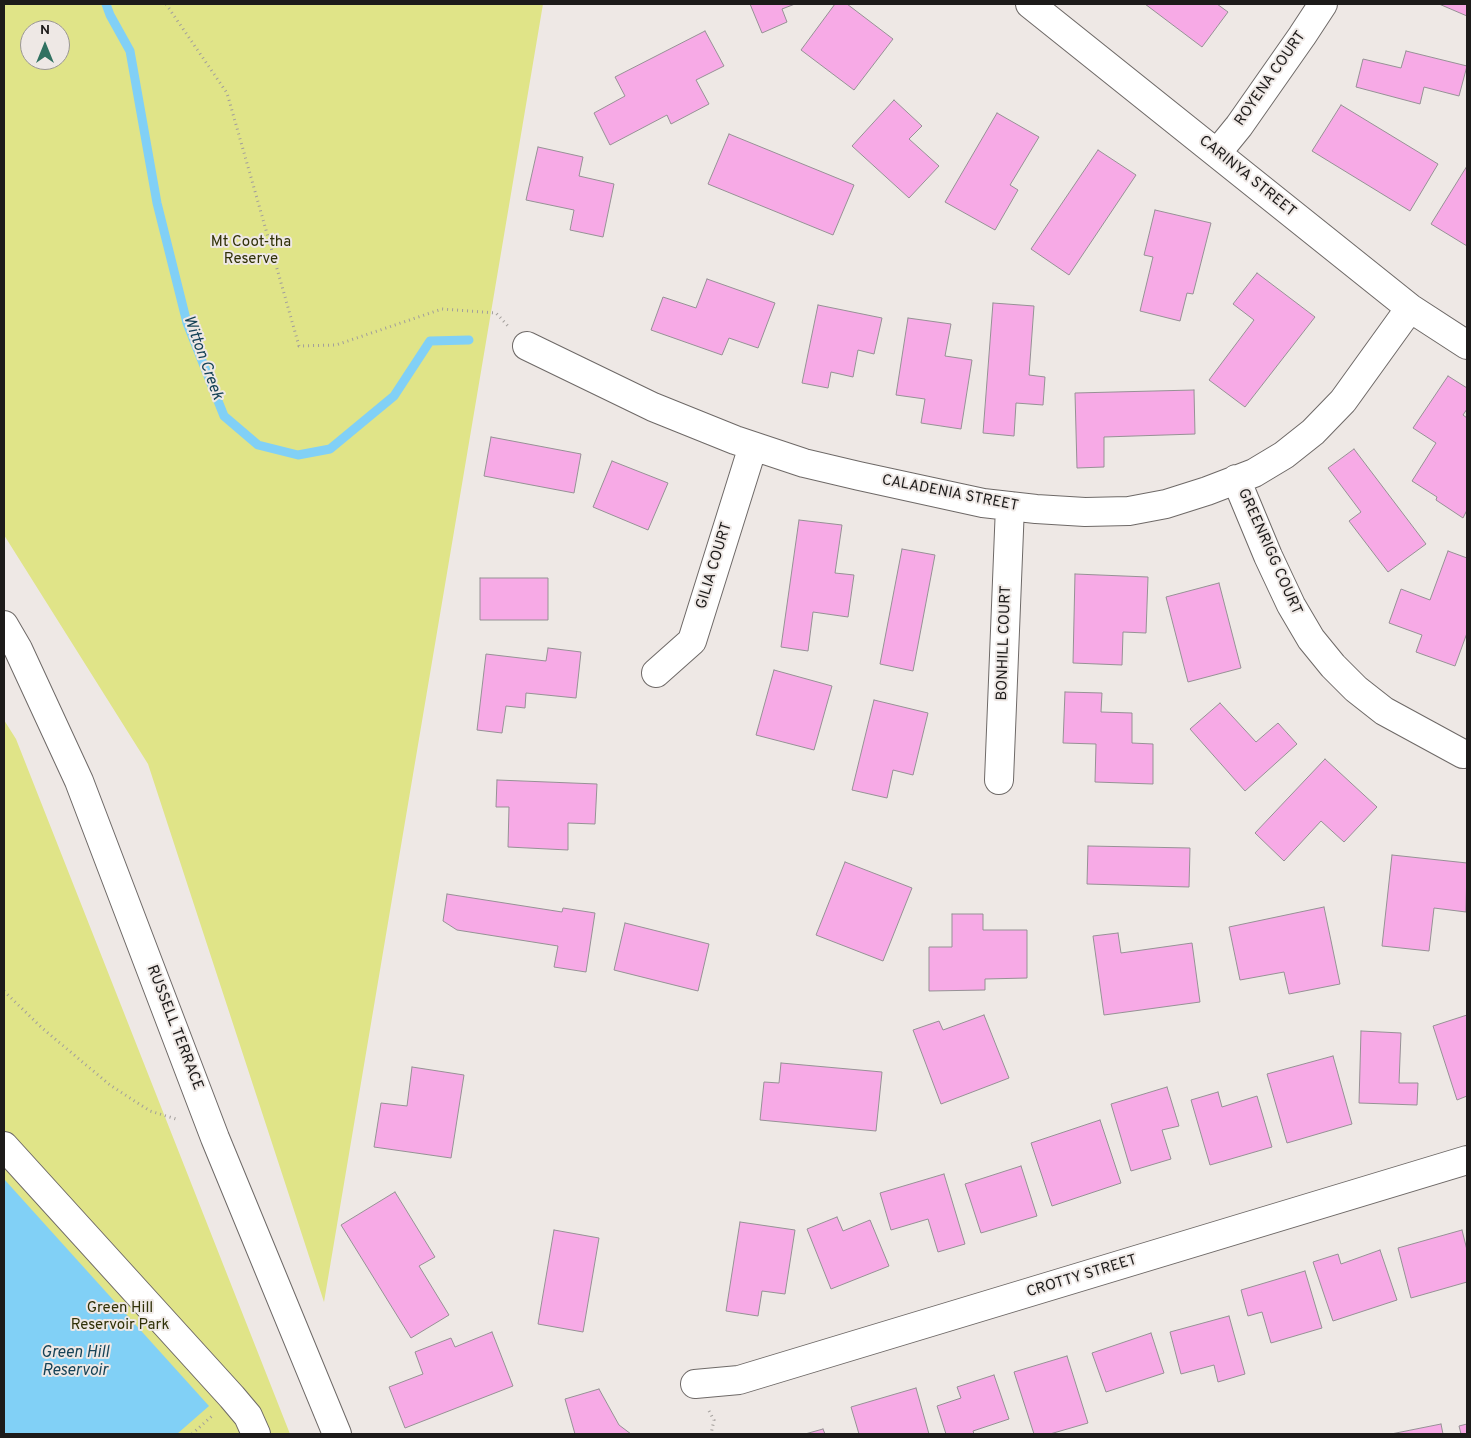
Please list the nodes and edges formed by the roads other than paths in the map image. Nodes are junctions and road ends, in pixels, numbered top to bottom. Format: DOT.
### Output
graph roads {
  1 [pos="1030,4"];
  2 [pos="1323,4"];
  3 [pos="1217,153"];
  4 [pos="1410,308"];
  5 [pos="1467,345"];
  6 [pos="527,346"];
  7 [pos="753,446"];
  8 [pos="1236,479"];
  9 [pos="1010,506"];
  10 [pos="4,626"];
  11 [pos="656,673"];
  12 [pos="1463,754"];
  13 [pos="999,780"];
  14 [pos="4,1146"];
  15 [pos="1467,1160"];
  16 [pos="695,1384"];
  17 [pos="256,1434"];
  18 [pos="337,1434"];
  1 -- 3 [label="street, CARINYA STREET"];
  2 -- 3 [label="street, ROYENA COURT"];
  3 -- 4 [label="street, CARINYA STREET"];
  4 -- 5 [label="street, CARINYA STREET"];
  4 -- 8 [label="street, CALADENIA STREET"];
  6 -- 7 [label="street, CALADENIA STREET"];
  7 -- 9 [label="street, CALADENIA STREET"];
  7 -- 11 [label="street, GILIA COURT"];
  8 -- 9 [label="street, CALADENIA STREET"];
  8 -- 12 [label="street, GREENRIGG COURT"];
  9 -- 13 [label="street, BONHILL COURT"];
  10 -- 18 [label="street, RUSSELL TERRACE"];
  14 -- 17 [label="street"];
  15 -- 16 [label="street, CROTTY STREET"];
}
